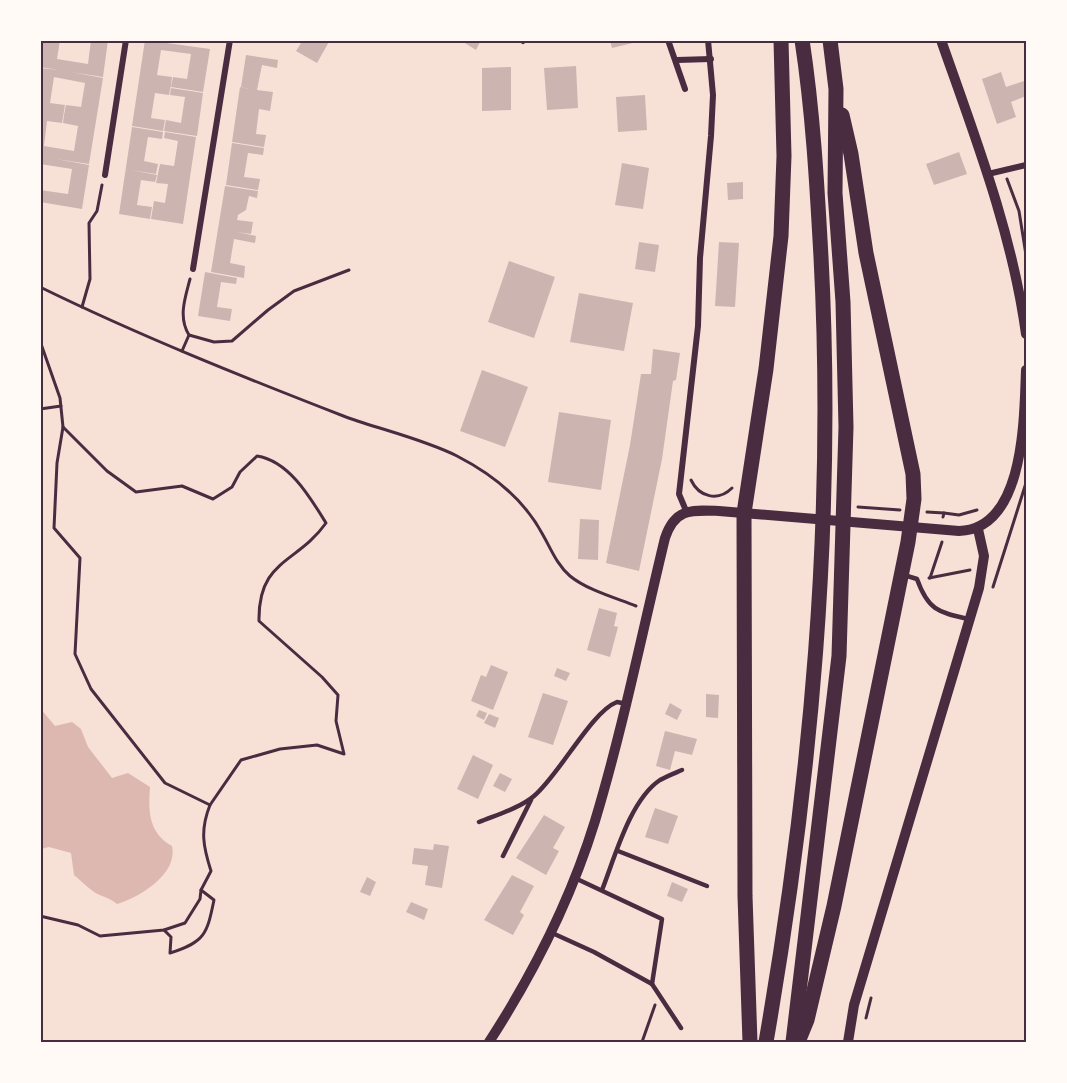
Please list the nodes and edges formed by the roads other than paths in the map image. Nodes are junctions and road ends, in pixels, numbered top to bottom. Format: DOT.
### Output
graph roads {
  1 [pos="126,40"];
  2 [pos="230,40"];
  3 [pos="668,40"];
  4 [pos="708,40"];
  5 [pos="781,40"];
  6 [pos="802,40"];
  7 [pos="830,40"];
  8 [pos="941,40"];
  9 [pos="711,59"];
  10 [pos="677,60"];
  11 [pos="836,88"];
  12 [pos="685,89"];
  13 [pos="1026,165"];
  14 [pos="988,174"];
  15 [pos="105,175"];
  16 [pos="192,269"];
  17 [pos="1026,334"];
  18 [pos="1026,370"];
  19 [pos="687,513"];
  20 [pos="744,513"];
  21 [pos="911,526"];
  22 [pos="978,529"];
  23 [pos="902,574"];
  24 [pos="971,620"];
  25 [pos="627,704"];
  26 [pos="682,770"];
  27 [pos="532,799"];
  28 [pos="479,822"];
  29 [pos="618,850"];
  30 [pos="503,856"];
  31 [pos="574,878"];
  32 [pos="707,886"];
  33 [pos="602,890"];
  34 [pos="550,932"];
  35 [pos="652,984"];
  36 [pos="681,1028"];
  37 [pos="489,1042"];
  38 [pos="750,1042"];
  39 [pos="766,1042"];
  40 [pos="793,1042"];
  41 [pos="798,1042"];
  42 [pos="848,1042"];
  1 -- 15 [label="street"];
  2 -- 16 [label="street"];
  3 -- 10 [label="street"];
  4 -- 9 [label="street"];
  5 -- 20 [label="main road"];
  6 -- 39 [label="main road"];
  7 -- 11 [label="main road"];
  8 -- 14 [label="street"];
  9 -- 10 [label="street"];
  9 -- 19 [label="street"];
  10 -- 12 [label="street"];
  11 -- 21 [label="main road"];
  11 -- 40 [label="main road"];
  13 -- 14 [label="street"];
  14 -- 17 [label="street"];
  18 -- 22 [label="street"];
  19 -- 20 [label="street"];
  19 -- 25 [label="street"];
  20 -- 21 [label="street"];
  20 -- 38 [label="main road"];
  21 -- 22 [label="street"];
  21 -- 23 [label="main road"];
  22 -- 24 [label="street"];
  23 -- 24 [label="lane"];
  23 -- 41 [label="main road"];
  24 -- 42 [label="street"];
  25 -- 27 [label="lane"];
  25 -- 31 [label="street"];
  26 -- 29 [label="lane"];
  27 -- 28 [label="lane"];
  27 -- 30 [label="lane"];
  29 -- 32 [label="lane"];
  29 -- 33 [label="lane"];
  31 -- 33 [label="lane"];
  31 -- 34 [label="street"];
  33 -- 35 [label="lane"];
  34 -- 35 [label="lane"];
  34 -- 37 [label="street"];
  35 -- 36 [label="lane"];
}
